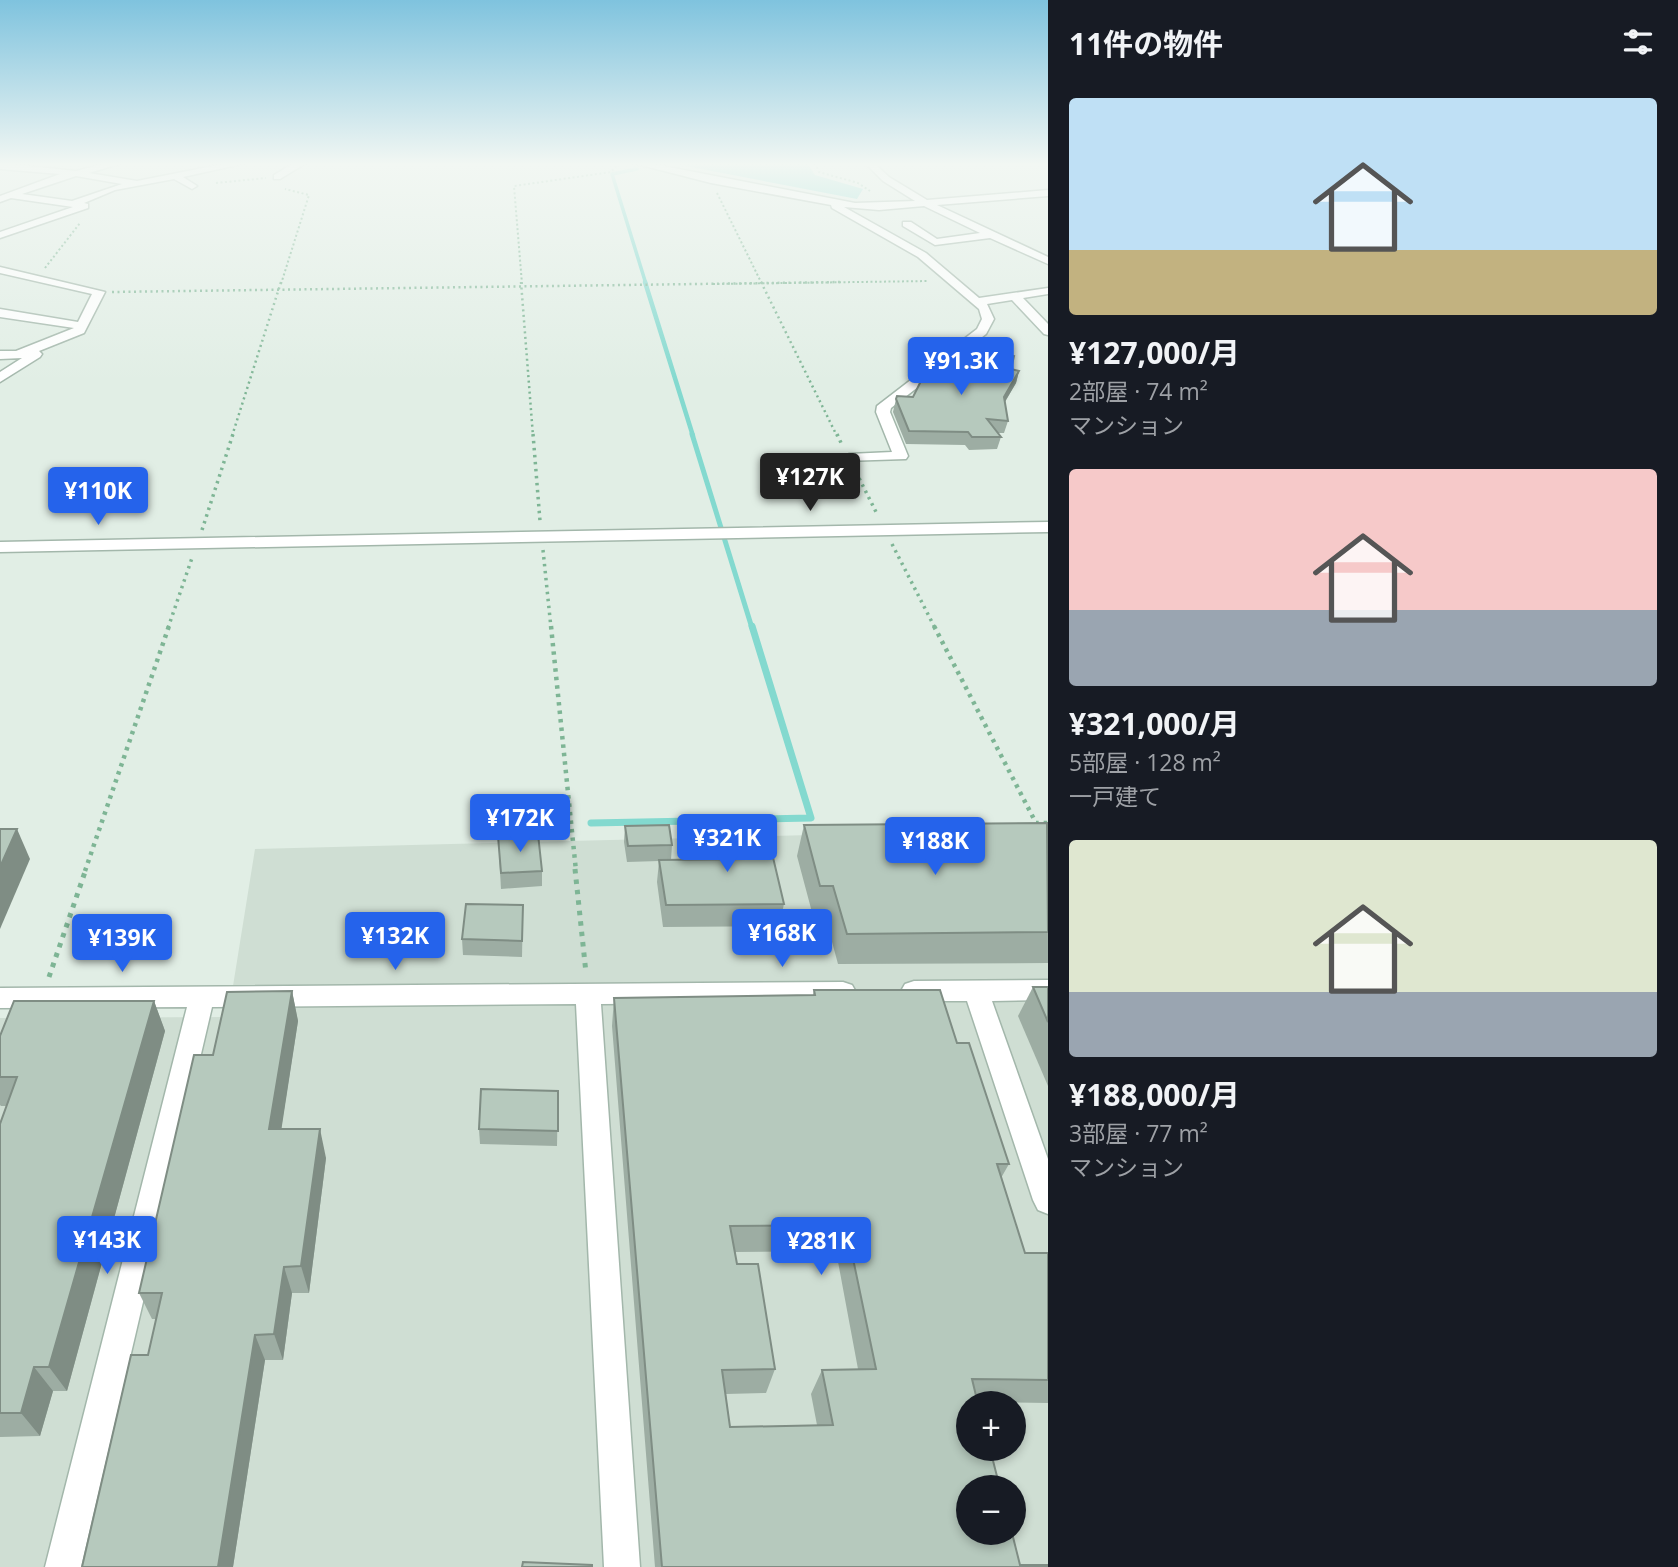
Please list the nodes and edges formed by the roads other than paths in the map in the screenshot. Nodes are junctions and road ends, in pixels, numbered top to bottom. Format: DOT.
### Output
graph roads {
  1 [pos="889,236"];
  2 [pos="926,236"];
  3 [pos="979,236"];
  4 [pos="991,236"];
  5 [pos="1048,261"];
  6 [pos="0,271"];
  7 [pos="106,291"];
  8 [pos="1048,291"];
  9 [pos="1015,296"];
  10 [pos="976,302"];
  11 [pos="0,313"];
  12 [pos="83,326"];
  13 [pos="1048,331"];
  14 [pos="1,354"];
  15 [pos="0,378"];
  16 [pos="849,458"];
  17 [pos="1048,527"];
  18 [pos="0,547"];
  19 [pos="976,990"];
  20 [pos="1048,990"];
  21 [pos="892,991"];
  22 [pos="865,992"];
  23 [pos="588,995"];
  24 [pos="202,996"];
  25 [pos="0,998"];
  26 [pos="1048,1200"];
  27 [pos="63,1567"];
  28 [pos="622,1567"];
  1 -- 10 [label="street"];
  2 -- 3 [label="street"];
  4 -- 5 [label="street"];
  6 -- 7 [label="street"];
  7 -- 12 [label="street"];
  7 -- 15 [label="street"];
  8 -- 9 [label="street"];
  9 -- 10 [label="street"];
  9 -- 13 [label="street"];
  10 -- 16 [label="street"];
  11 -- 12 [label="street"];
  12 -- 14 [label="street"];
  17 -- 18 [label="street"];
  19 -- 20 [label="street"];
  19 -- 21 [label="street"];
  19 -- 26 [label="street"];
  22 -- 23 [label="street"];
  23 -- 24 [label="street"];
  23 -- 28 [label="street"];
  24 -- 25 [label="street"];
  24 -- 27 [label="street"];
}
